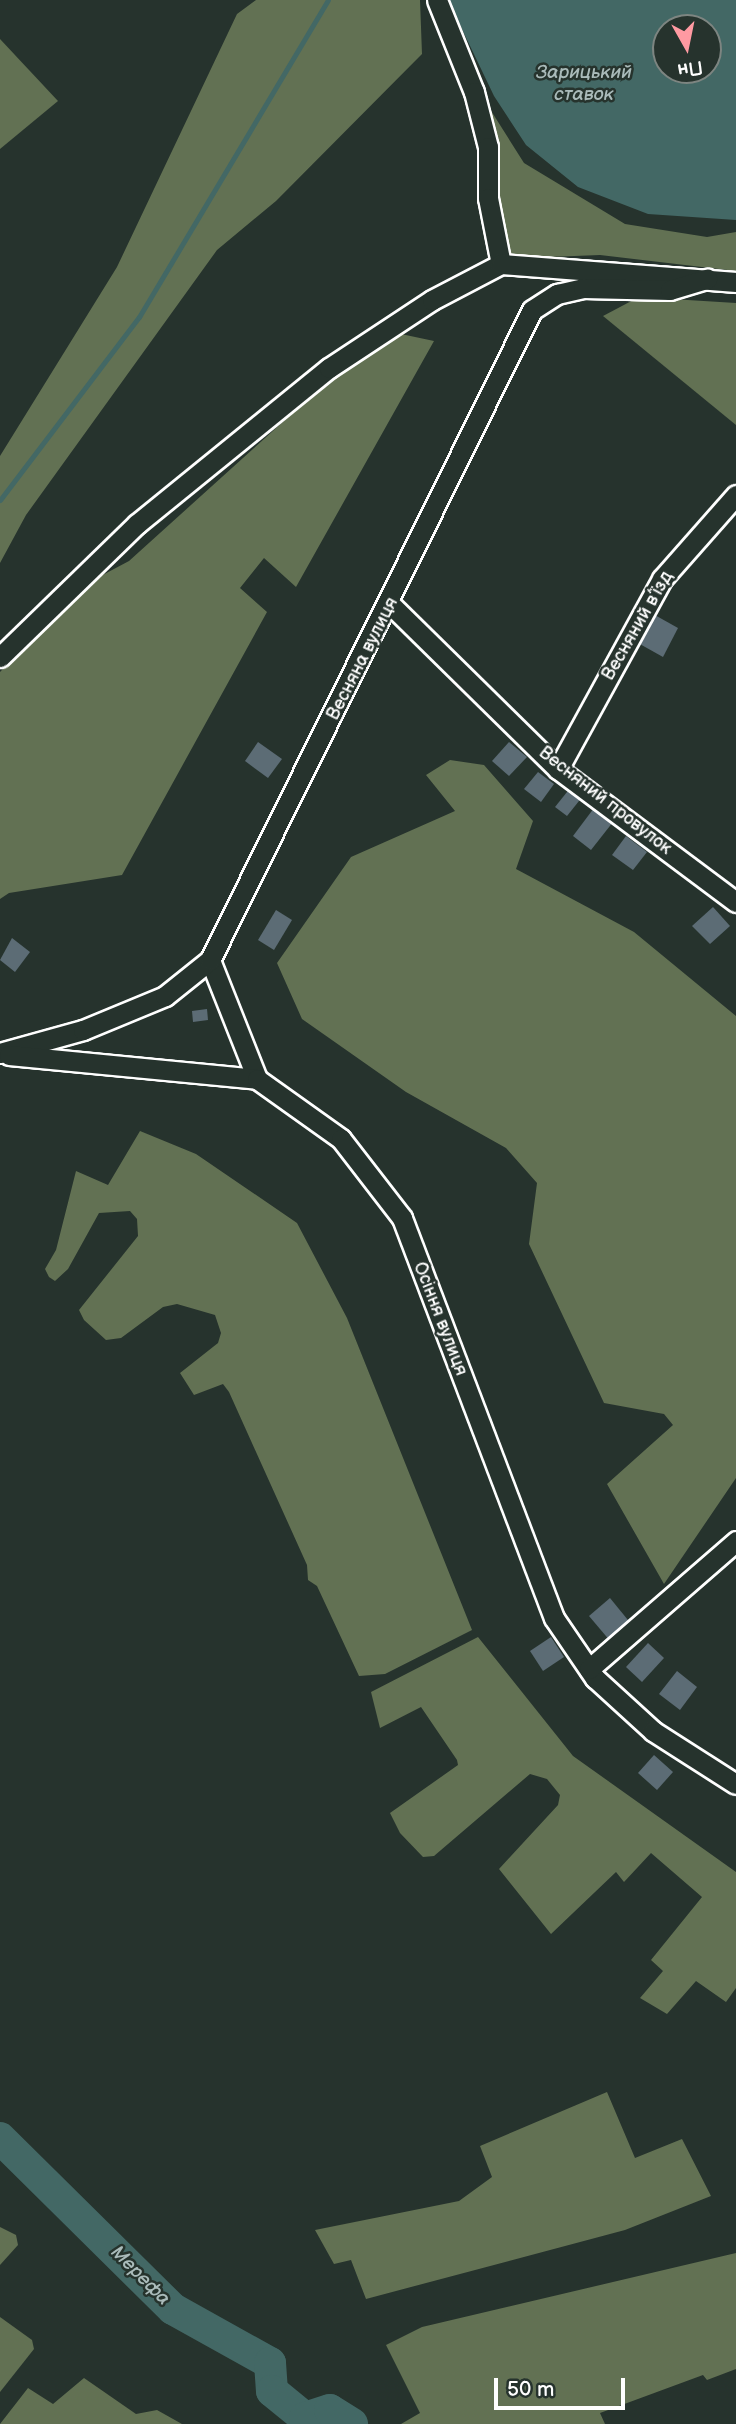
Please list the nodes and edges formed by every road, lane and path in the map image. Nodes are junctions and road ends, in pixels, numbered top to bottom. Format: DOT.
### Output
graph roads {
  1 [pos="437,0"];
  2 [pos="501,264"];
  3 [pos="708,279"];
  4 [pos="736,282"];
  5 [pos="736,495"];
  6 [pos="391,605"];
  7 [pos="0,657"];
  8 [pos="558,769"];
  9 [pos="736,902"];
  10 [pos="210,960"];
  11 [pos="0,1054"];
  12 [pos="257,1079"];
  13 [pos="736,1541"];
  14 [pos="589,1670"];
  15 [pos="736,1784"];
  1 -- 2 [label="street"];
  2 -- 3 [label="street"];
  2 -- 7 [label="street"];
  3 -- 4 [label="street"];
  3 -- 6 [label="street, Весняна вулиця"];
  5 -- 8 [label="street, Весняний в’їзд"];
  6 -- 8 [label="street, Весняний провулок"];
  6 -- 10 [label="street, Весняна вулиця"];
  8 -- 9 [label="street, Весняний провулок"];
  10 -- 11 [label="street, Весняна вулиця"];
  10 -- 12 [label="street"];
  11 -- 12 [label="street, Осіння вулиця"];
  12 -- 14 [label="street, Осіння вулиця"];
  13 -- 14 [label="street"];
  14 -- 15 [label="street, Осіння вулиця"];
}
